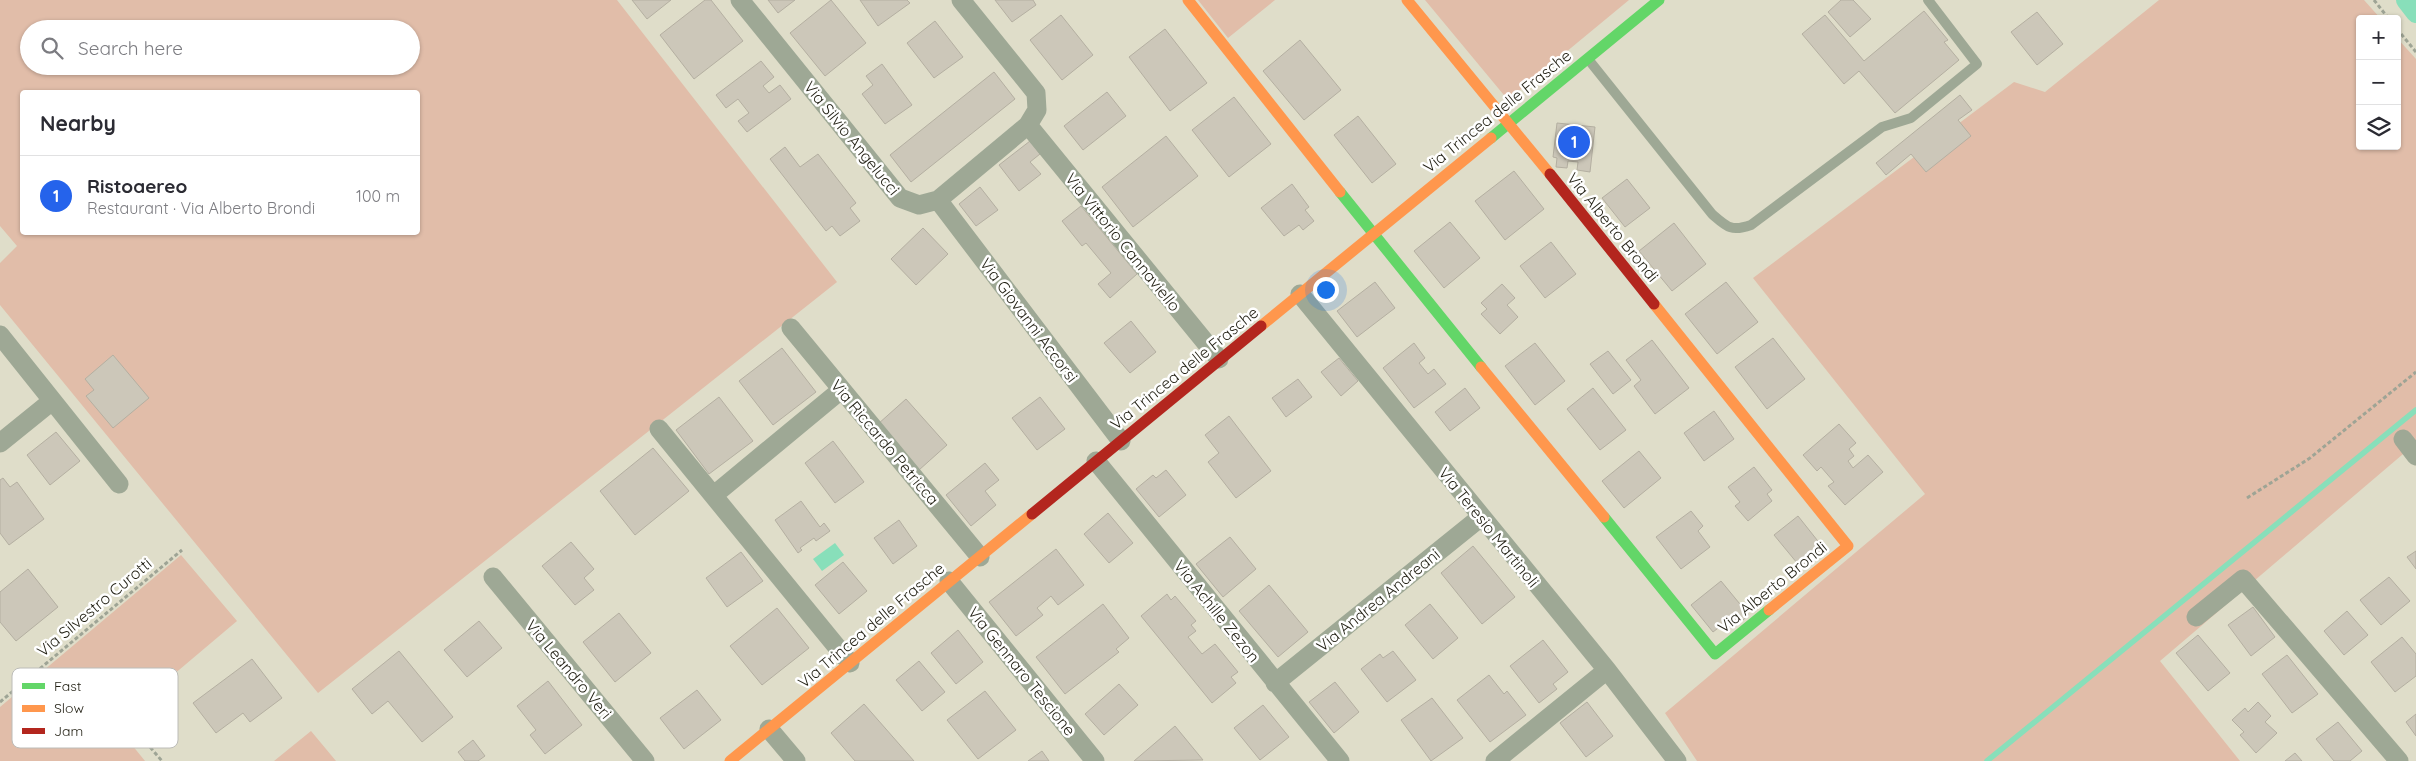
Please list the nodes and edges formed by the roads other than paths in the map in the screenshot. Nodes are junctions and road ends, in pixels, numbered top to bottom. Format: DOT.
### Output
graph roads {
  1 [pos="740,0"];
  2 [pos="961,0"];
  3 [pos="1188,0"];
  4 [pos="1407,0"];
  5 [pos="1659,0"];
  6 [pos="1928,0"];
  7 [pos="1587,58"];
  8 [pos="1509,122"];
  9 [pos="1028,125"];
  10 [pos="938,200"];
  11 [pos="1373,234"];
  12 [pos="1300,294"];
  13 [pos="791,328"];
  14 [pos="0,335"];
  15 [pos="1219,359"];
  16 [pos="841,390"];
  17 [pos="52,400"];
  18 [pos="660,429"];
  19 [pos="1121,440"];
  20 [pos="2403,440"];
  21 [pos="0,443"];
  22 [pos="2416,456"];
  23 [pos="1096,461"];
  24 [pos="119,484"];
  25 [pos="714,495"];
  26 [pos="1481,517"];
  27 [pos="980,557"];
  28 [pos="493,577"];
  29 [pos="949,581"];
  30 [pos="2196,617"];
  31 [pos="850,663"];
  32 [pos="1607,670"];
  33 [pos="1275,682"];
  34 [pos="769,729"];
  35 [pos="645,761"];
  36 [pos="730,761"];
  37 [pos="796,761"];
  38 [pos="1095,761"];
  39 [pos="1340,761"];
  40 [pos="1495,761"];
  41 [pos="1678,761"];
  42 [pos="2399,761"];
  1 -- 10 [label="street, Via Silvio Angelucci"];
  2 -- 9 [label="street"];
  3 -- 11 [label="street"];
  4 -- 8 [label="street"];
  5 -- 7 [label="street, Via Trincea delle Frasche"];
  6 -- 7 [label="lane"];
  7 -- 8 [label="street, Via Trincea delle Frasche"];
  8 -- 11 [label="street, Via Trincea delle Frasche"];
  8 -- 11 [label="street, Via Alberto Brondi"];
  9 -- 10 [label="street"];
  9 -- 15 [label="street, Via Vittorio Cannaviello"];
  10 -- 19 [label="street, Via Giovanni Accorsi"];
  11 -- 12 [label="street, Via Trincea delle Frasche"];
  12 -- 15 [label="street, Via Trincea delle Frasche"];
  12 -- 26 [label="street, Via Teresio Martinoli"];
  13 -- 16 [label="street, Via Riccardo Petricca"];
  14 -- 17 [label="street"];
  15 -- 19 [label="street, Via Trincea delle Frasche"];
  16 -- 25 [label="street"];
  16 -- 27 [label="street, Via Riccardo Petricca"];
  17 -- 21 [label="street"];
  17 -- 24 [label="street"];
  18 -- 25 [label="street"];
  19 -- 23 [label="street, Via Trincea delle Frasche"];
  20 -- 22 [label="street"];
  23 -- 27 [label="street, Via Trincea delle Frasche"];
  23 -- 33 [label="street, Via Achille Zezon"];
  25 -- 31 [label="street"];
  26 -- 32 [label="street, Via Teresio Martinoli"];
  26 -- 33 [label="street, Via Andrea Andreani"];
  27 -- 29 [label="street, Via Trincea delle Frasche"];
  28 -- 35 [label="street, Via Leandro Veri"];
  29 -- 31 [label="street, Via Trincea delle Frasche"];
  29 -- 38 [label="street, Via Gennaro Tescione"];
  30 -- 42 [label="street"];
  31 -- 34 [label="street, Via Trincea delle Frasche"];
  32 -- 40 [label="street"];
  32 -- 41 [label="street, Via Teresio Martinoli"];
  33 -- 39 [label="street, Via Achille Zezon"];
  34 -- 36 [label="street, Via Trincea delle Frasche"];
  34 -- 37 [label="street"];
}
